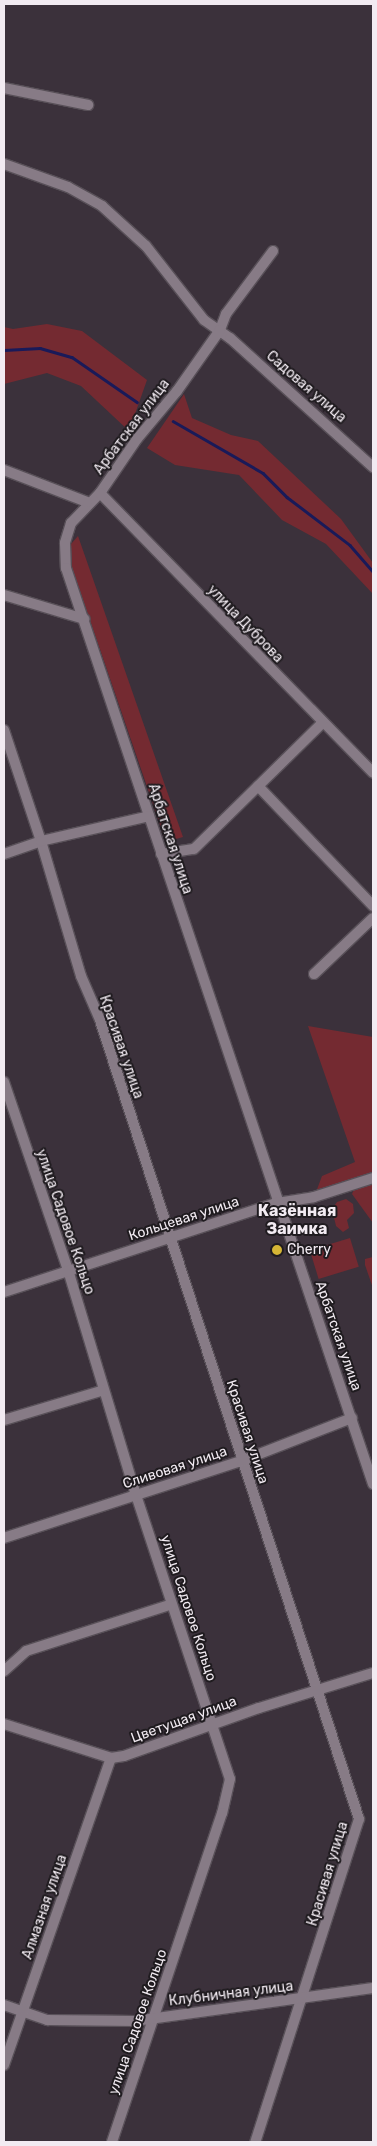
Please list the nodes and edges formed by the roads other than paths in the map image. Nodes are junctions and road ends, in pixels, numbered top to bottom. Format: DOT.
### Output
graph roads {
  1 [pos="4,88"];
  2 [pos="88,105"];
  3 [pos="4,164"];
  4 [pos="273,251"];
  5 [pos="220,330"];
  6 [pos="373,467"];
  7 [pos="4,470"];
  8 [pos="100,493"];
  9 [pos="87,502"];
  10 [pos="4,595"];
  11 [pos="84,619"];
  12 [pos="322,723"];
  13 [pos="4,730"];
  14 [pos="373,773"];
  15 [pos="258,786"];
  16 [pos="149,816"];
  17 [pos="41,841"];
  18 [pos="4,854"];
  19 [pos="161,854"];
  20 [pos="373,906"];
  21 [pos="373,918"];
  22 [pos="314,974"];
  23 [pos="4,1082"];
  24 [pos="373,1178"];
  25 [pos="276,1203"];
  26 [pos="170,1240"];
  27 [pos="68,1270"];
  28 [pos="4,1292"];
  29 [pos="104,1390"];
  30 [pos="352,1418"];
  31 [pos="4,1420"];
  32 [pos="241,1461"];
  33 [pos="373,1484"];
  34 [pos="136,1495"];
  35 [pos="4,1538"];
  36 [pos="172,1604"];
  37 [pos="4,1671"];
  38 [pos="373,1673"];
  39 [pos="318,1692"];
  40 [pos="4,1724"];
  41 [pos="214,1725"];
  42 [pos="111,1758"];
  43 [pos="373,1988"];
  44 [pos="300,2000"];
  45 [pos="4,2005"];
  46 [pos="23,2012"];
  47 [pos="155,2017"];
  48 [pos="4,2065"];
  49 [pos="112,2142"];
  50 [pos="255,2142"];
  1 -- 2 [label="street"];
  3 -- 5 [label="street, Садовая улица"];
  4 -- 5 [label="street, Арбатская улица"];
  5 -- 6 [label="street, Садовая улица"];
  5 -- 8 [label="street, Арбатская улица"];
  7 -- 9 [label="street"];
  8 -- 9 [label="street, Арбатская улица"];
  8 -- 12 [label="street, улица Дуброва"];
  9 -- 11 [label="street, Арбатская улица"];
  10 -- 11 [label="street"];
  11 -- 16 [label="street, Арбатская улица"];
  12 -- 14 [label="street, улица Дуброва"];
  12 -- 15 [label="street"];
  13 -- 17 [label="street, Красивая улица"];
  15 -- 19 [label="street"];
  15 -- 20 [label="street"];
  16 -- 17 [label="street"];
  16 -- 19 [label="street, Арбатская улица"];
  17 -- 18 [label="street"];
  17 -- 26 [label="street, Красивая улица"];
  19 -- 25 [label="street, Арбатская улица"];
  21 -- 22 [label="street"];
  23 -- 27 [label="street, улица Садовое Кольцо"];
  24 -- 25 [label="street, Кольцевая улица"];
  25 -- 26 [label="street, Кольцевая улица"];
  25 -- 30 [label="street, Арбатская улица"];
  26 -- 27 [label="street, Кольцевая улица"];
  26 -- 32 [label="street, Красивая улица"];
  27 -- 28 [label="street, Кольцевая улица"];
  27 -- 29 [label="street, улица Садовое Кольцо"];
  29 -- 31 [label="street"];
  29 -- 34 [label="street, улица Садовое Кольцо"];
  30 -- 32 [label="street, Сливовая улица"];
  30 -- 33 [label="street, Арбатская улица"];
  32 -- 34 [label="street, Сливовая улица"];
  32 -- 39 [label="street, Красивая улица"];
  34 -- 35 [label="street, Сливовая улица"];
  34 -- 36 [label="street, улица Садовое Кольцо"];
  36 -- 37 [label="street"];
  36 -- 41 [label="street, улица Садовое Кольцо"];
  38 -- 39 [label="street, Цветущая улица"];
  39 -- 41 [label="street, Цветущая улица"];
  39 -- 44 [label="street, Красивая улица"];
  40 -- 42 [label="street"];
  41 -- 42 [label="street, Цветущая улица"];
  41 -- 47 [label="street, улица Садовое Кольцо"];
  42 -- 46 [label="street, Алмазная улица"];
  43 -- 44 [label="street, Клубничная улица"];
  44 -- 47 [label="street, Клубничная улица"];
  44 -- 50 [label="street, Красивая улица"];
  45 -- 46 [label="street, Клубничная улица"];
  46 -- 47 [label="street, Клубничная улица"];
  46 -- 48 [label="street, Алмазная улица"];
  47 -- 49 [label="street, улица Садовое Кольцо"];
}
